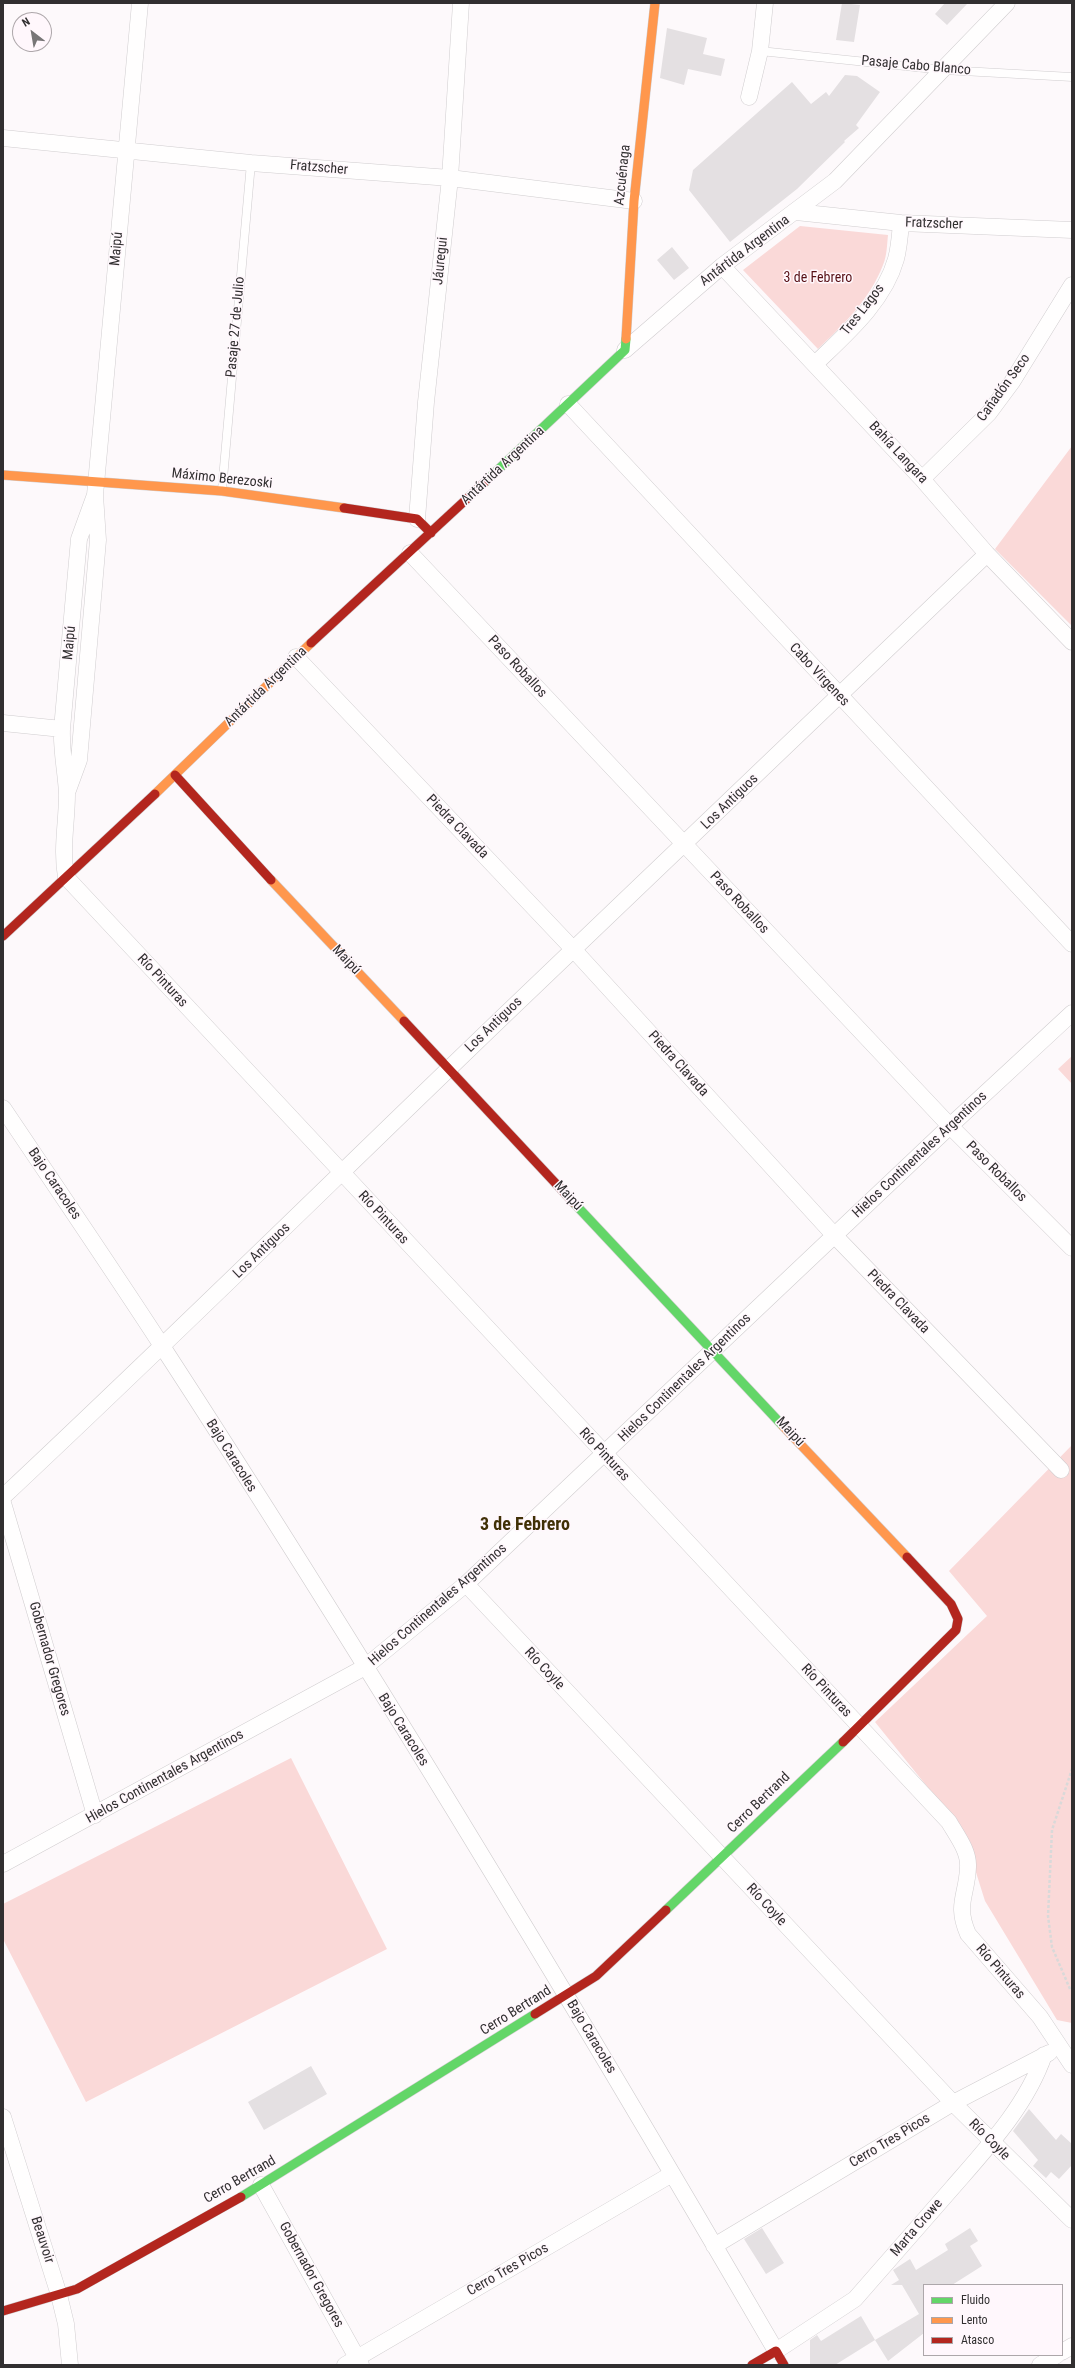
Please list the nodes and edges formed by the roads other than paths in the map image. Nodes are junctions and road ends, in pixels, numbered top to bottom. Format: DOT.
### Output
graph roads {
  1 [pos="140,3"];
  2 [pos="461,3"];
  3 [pos="655,3"];
  4 [pos="765,3"];
  5 [pos="1007,3"];
  6 [pos="760,51"];
  7 [pos="944,70"];
  8 [pos="1072,77"];
  9 [pos="749,96"];
  10 [pos="3,138"];
  11 [pos="126,151"];
  12 [pos="251,163"];
  13 [pos="450,178"];
  14 [pos="634,201"];
  15 [pos="796,212"];
  16 [pos="901,223"];
  17 [pos="1072,230"];
  18 [pos="722,266"];
  19 [pos="1072,285"];
  20 [pos="625,350"];
  21 [pos="815,364"];
  22 [pos="568,404"];
  23 [pos="3,475"];
  24 [pos="922,479"];
  25 [pos="95,489"];
  26 [pos="222,491"];
  27 [pos="417,519"];
  28 [pos="431,533"];
  29 [pos="410,553"];
  30 [pos="987,554"];
  31 [pos="1072,642"];
  32 [pos="296,657"];
  33 [pos="839,696"];
  34 [pos="3,723"];
  35 [pos="62,729"];
  36 [pos="175,775"];
  37 [pos="67,793"];
  38 [pos="685,845"];
  39 [pos="66,877"];
  40 [pos="3,936"];
  41 [pos="1072,944"];
  42 [pos="573,949"];
  43 [pos="1072,1013"];
  44 [pos="448,1069"];
  45 [pos="3,1108"];
  46 [pos="950,1126"];
  47 [pos="342,1174"];
  48 [pos="835,1236"];
  49 [pos="1072,1248"];
  50 [pos="163,1347"];
  51 [pos="712,1350"];
  52 [pos="604,1455"];
  53 [pos="1061,1470"];
  54 [pos="3,1497"];
  55 [pos="3,1503"];
  56 [pos="466,1584"];
  57 [pos="958,1619"];
  58 [pos="365,1668"];
  59 [pos="858,1727"];
  60 [pos="95,1815"];
  61 [pos="722,1858"];
  62 [pos="3,1864"];
  63 [pos="566,1996"];
  64 [pos="1066,2049"];
  65 [pos="1044,2054"];
  66 [pos="1072,2065"];
  67 [pos="953,2103"];
  68 [pos="3,2118"];
  69 [pos="991,2142"];
  70 [pos="672,2174"];
  71 [pos="261,2185"];
  72 [pos="1072,2220"];
  73 [pos="714,2246"];
  74 [pos="59,2295"];
  75 [pos="3,2311"];
  76 [pos="1072,2346"];
  77 [pos="1063,2351"];
  78 [pos="1055,2356"];
  79 [pos="780,2358"];
  80 [pos="354,2363"];
  81 [pos="70,2365"];
  82 [pos="752,2365"];
  83 [pos="1040,2365"];
  1 -- 11 [label="street, Maipú"];
  2 -- 13 [label="street, Jáuregui"];
  3 -- 14 [label="street, Azcuénaga"];
  4 -- 6 [label="street"];
  5 -- 7 [label="street, Antártida Argentina"];
  6 -- 7 [label="lane, Pasaje Cabo Blanco"];
  6 -- 9 [label="street"];
  7 -- 8 [label="lane, Pasaje Cabo Blanco"];
  7 -- 15 [label="street, Antártida Argentina"];
  10 -- 11 [label="street, Fratzscher"];
  11 -- 12 [label="street, Fratzscher"];
  11 -- 25 [label="street, Maipú"];
  12 -- 13 [label="street, Fratzscher"];
  12 -- 26 [label="lane, Pasaje 27 de Julio"];
  13 -- 14 [label="street, Fratzscher"];
  13 -- 27 [label="street, Jáuregui"];
  14 -- 20 [label="street, Azcuénaga"];
  15 -- 16 [label="street, Fratzscher"];
  15 -- 18 [label="street, Antártida Argentina"];
  16 -- 17 [label="street, Fratzscher"];
  16 -- 21 [label="street, Tres Lagos"];
  18 -- 20 [label="street, Antártida Argentina"];
  18 -- 21 [label="street, Bahía Langara"];
  19 -- 24 [label="street, Cañadón Seco"];
  20 -- 22 [label="street, Antártida Argentina"];
  21 -- 24 [label="street, Bahía Langara"];
  22 -- 28 [label="street, Antártida Argentina"];
  22 -- 33 [label="street, Cabo Virgenes"];
  23 -- 25 [label="street, Máximo Berezoski"];
  24 -- 30 [label="street, Bahía Langara"];
  25 -- 26 [label="street, Máximo Berezoski"];
  25 -- 35 [label="street, Maipú"];
  25 -- 37 [label="street, Maipú"];
  26 -- 27 [label="street, Máximo Berezoski"];
  27 -- 28 [label="street"];
  28 -- 29 [label="street, Antártida Argentina"];
  29 -- 32 [label="street, Antártida Argentina"];
  29 -- 38 [label="street, Paso Roballos"];
  30 -- 31 [label="street, Bahía Langara"];
  30 -- 33 [label="street, Los Antiguos"];
  32 -- 36 [label="street, Antártida Argentina"];
  32 -- 42 [label="street, Piedra Clavada"];
  33 -- 38 [label="street, Los Antiguos"];
  33 -- 41 [label="street, Cabo Virgenes"];
  34 -- 35 [label="street"];
  35 -- 37 [label="street, Maipú"];
  36 -- 39 [label="street, Antártida Argentina"];
  36 -- 44 [label="street, Maipú"];
  37 -- 39 [label="street, Maipú"];
  38 -- 42 [label="street, Los Antiguos"];
  38 -- 46 [label="street, Paso Roballos"];
  39 -- 40 [label="street, Antártida Argentina"];
  39 -- 47 [label="street, Río Pinturas"];
  42 -- 44 [label="street, Los Antiguos"];
  42 -- 48 [label="street, Piedra Clavada"];
  43 -- 46 [label="street, Hielos Continentales Argentinos"];
  44 -- 47 [label="street, Los Antiguos"];
  44 -- 51 [label="street, Maipú"];
  45 -- 50 [label="street, Bajo Caracoles"];
  46 -- 48 [label="street, Hielos Continentales Argentinos"];
  46 -- 49 [label="street, Paso Roballos"];
  47 -- 50 [label="street, Los Antiguos"];
  47 -- 52 [label="street, Río Pinturas"];
  48 -- 51 [label="street, Hielos Continentales Argentinos"];
  48 -- 53 [label="street, Piedra Clavada"];
  50 -- 54 [label="street, Los Antiguos"];
  50 -- 58 [label="street, Bajo Caracoles"];
  51 -- 52 [label="street, Hielos Continentales Argentinos"];
  51 -- 57 [label="street, Maipú"];
  52 -- 56 [label="street, Hielos Continentales Argentinos"];
  52 -- 59 [label="street, Río Pinturas"];
  55 -- 60 [label="street, Gobernador Gregores"];
  56 -- 58 [label="street, Hielos Continentales Argentinos"];
  56 -- 61 [label="street, Río Coyle"];
  57 -- 59 [label="street, Cerro Bertrand"];
  58 -- 60 [label="street, Hielos Continentales Argentinos"];
  58 -- 63 [label="street, Bajo Caracoles"];
  59 -- 61 [label="street, Cerro Bertrand"];
  59 -- 64 [label="street, Río Pinturas"];
  60 -- 62 [label="street, Hielos Continentales Argentinos"];
  61 -- 63 [label="street, Cerro Bertrand"];
  61 -- 67 [label="street, Río Coyle"];
  63 -- 70 [label="street, Bajo Caracoles"];
  63 -- 71 [label="street, Cerro Bertrand"];
  64 -- 65 [label="street, Cerro Tres Picos"];
  64 -- 66 [label="street, Río Pinturas"];
  65 -- 67 [label="street, Cerro Tres Picos"];
  65 -- 69 [label="street, Marta Crowe"];
  67 -- 69 [label="street, Río Coyle"];
  67 -- 73 [label="street, Cerro Tres Picos"];
  68 -- 74 [label="street, Beauvoir"];
  69 -- 72 [label="street, Río Coyle"];
  69 -- 79 [label="street, Marta Crowe"];
  70 -- 73 [label="street, Bajo Caracoles"];
  70 -- 80 [label="street, Cerro Tres Picos"];
  71 -- 74 [label="street, Cerro Bertrand"];
  71 -- 80 [label="street, Gobernador Gregores"];
  73 -- 79 [label="street, Bajo Caracoles"];
  74 -- 75 [label="street, Cerro Bertrand"];
  74 -- 81 [label="street, Beauvoir"];
  76 -- 77 [label="street"];
  78 -- 83 [label="street"];
  79 -- 82 [label="street, Marta Crowe"];
}
